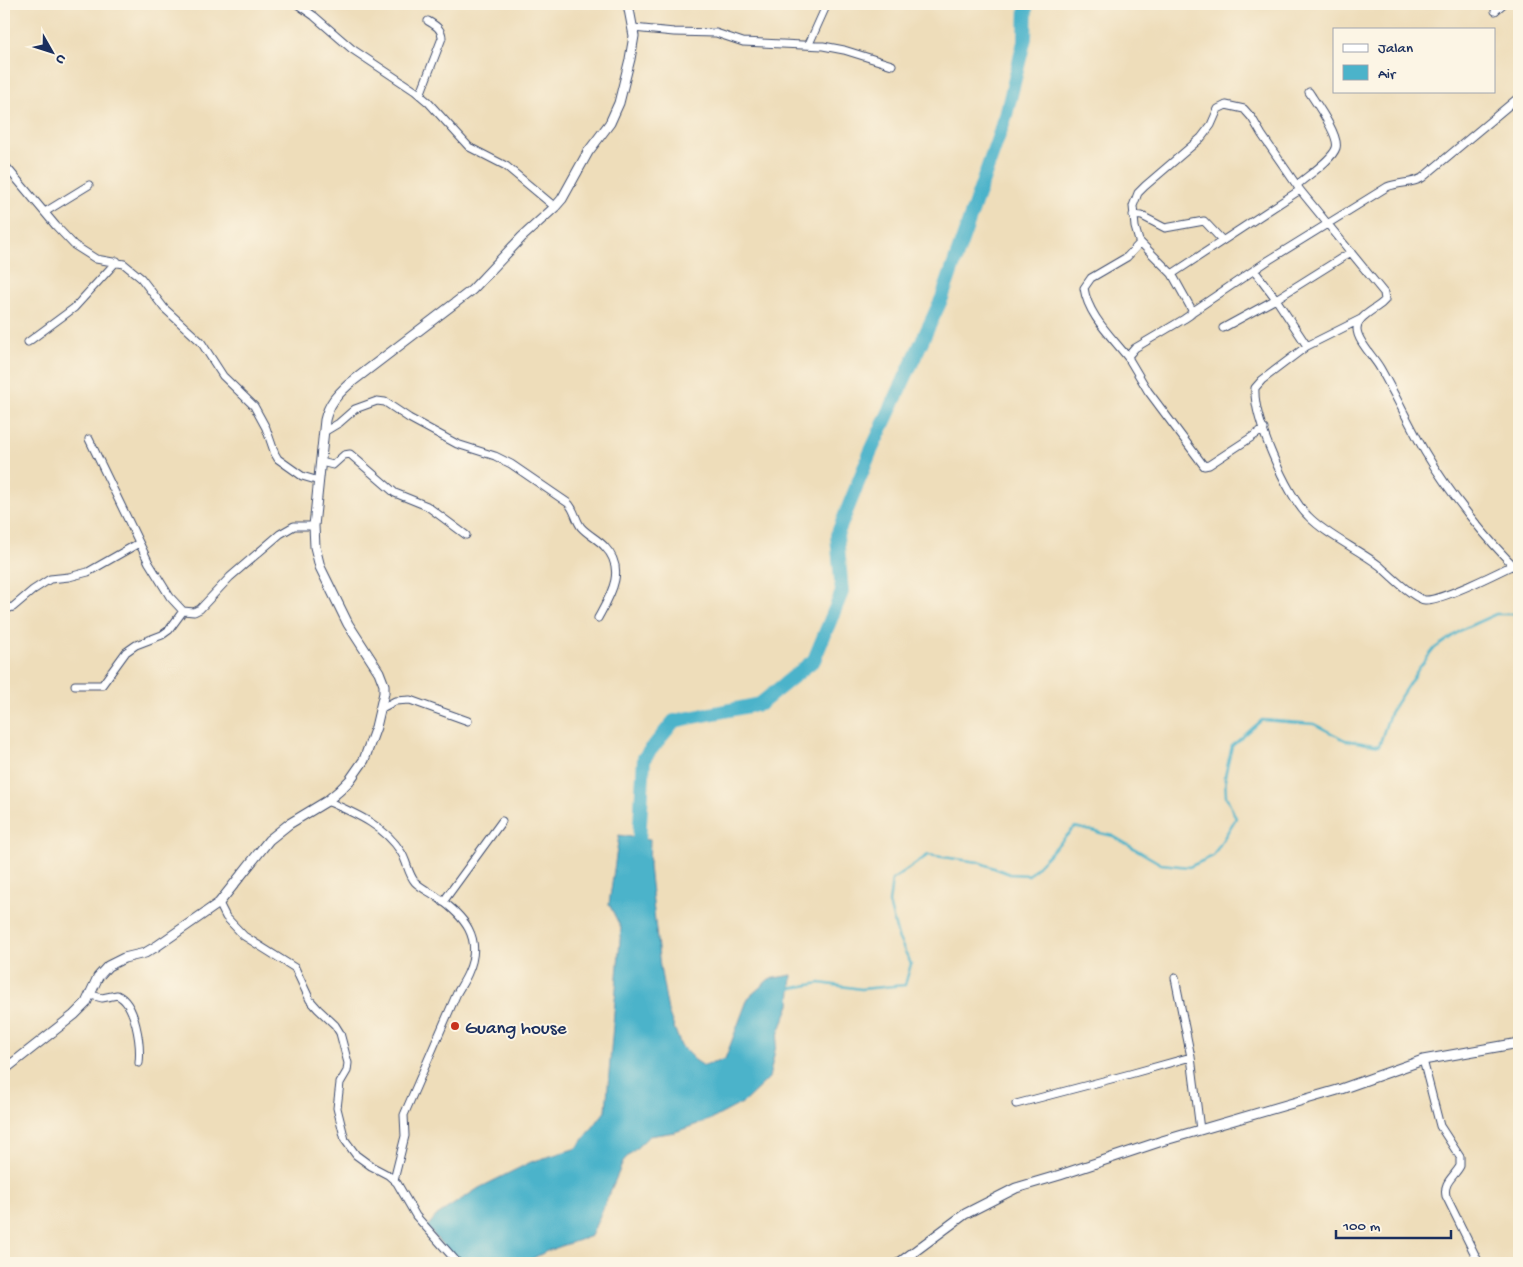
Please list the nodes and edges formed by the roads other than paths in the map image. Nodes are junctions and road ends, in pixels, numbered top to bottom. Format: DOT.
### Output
graph roads {
  1 [pos="297,4"];
  2 [pos="628,4"];
  3 [pos="827,4"];
  4 [pos="1504,4"];
  5 [pos="1495,11"];
  6 [pos="428,21"];
  7 [pos="633,28"];
  8 [pos="809,44"];
  9 [pos="892,65"];
  10 [pos="1309,92"];
  11 [pos="420,95"];
  12 [pos="1519,97"];
  13 [pos="4,164"];
  14 [pos="90,185"];
  15 [pos="1298,188"];
  16 [pos="555,207"];
  17 [pos="45,212"];
  18 [pos="1133,215"];
  19 [pos="1327,223"];
  20 [pos="1222,240"];
  21 [pos="1140,243"];
  22 [pos="1351,252"];
  23 [pos="117,261"];
  24 [pos="1254,270"];
  25 [pos="1172,274"];
  26 [pos="1276,299"];
  27 [pos="1192,312"];
  28 [pos="1361,319"];
  29 [pos="1222,328"];
  30 [pos="28,342"];
  31 [pos="1307,346"];
  32 [pos="1129,359"];
  33 [pos="1264,429"];
  34 [pos="324,432"];
  35 [pos="89,439"];
  36 [pos="321,462"];
  37 [pos="319,481"];
  38 [pos="314,526"];
  39 [pos="466,535"];
  40 [pos="139,543"];
  41 [pos="1516,568"];
  42 [pos="4,604"];
  43 [pos="183,611"];
  44 [pos="598,618"];
  45 [pos="75,685"];
  46 [pos="380,709"];
  47 [pos="468,721"];
  48 [pos="327,801"];
  49 [pos="502,820"];
  50 [pos="444,902"];
  51 [pos="219,903"];
  52 [pos="1176,978"];
  53 [pos="91,995"];
  54 [pos="1519,1043"];
  55 [pos="1191,1057"];
  56 [pos="1424,1060"];
  57 [pos="139,1063"];
  58 [pos="4,1070"];
  59 [pos="1016,1104"];
  60 [pos="1200,1130"];
  61 [pos="394,1180"];
  62 [pos="458,1263"];
  63 [pos="899,1263"];
  64 [pos="1479,1263"];
  1 -- 11 [label="street"];
  2 -- 7 [label="street"];
  3 -- 8 [label="street"];
  4 -- 5 [label="street"];
  6 -- 11 [label="street"];
  7 -- 8 [label="street"];
  7 -- 16 [label="street"];
  8 -- 9 [label="street"];
  10 -- 15 [label="street"];
  11 -- 16 [label="street"];
  12 -- 19 [label="street"];
  13 -- 17 [label="street"];
  14 -- 17 [label="street"];
  15 -- 18 [label="street"];
  15 -- 19 [label="street"];
  15 -- 20 [label="street"];
  16 -- 34 [label="street"];
  17 -- 23 [label="street"];
  18 -- 20 [label="street"];
  18 -- 21 [label="street"];
  19 -- 22 [label="street"];
  19 -- 24 [label="street"];
  20 -- 25 [label="street"];
  21 -- 25 [label="street"];
  21 -- 32 [label="street"];
  22 -- 26 [label="street"];
  22 -- 28 [label="street"];
  23 -- 30 [label="street"];
  23 -- 37 [label="street"];
  24 -- 26 [label="street"];
  24 -- 27 [label="street"];
  25 -- 27 [label="street"];
  26 -- 29 [label="street"];
  26 -- 31 [label="street"];
  27 -- 32 [label="street"];
  28 -- 31 [label="street"];
  28 -- 41 [label="street"];
  31 -- 33 [label="street"];
  32 -- 33 [label="street"];
  33 -- 41 [label="street"];
  34 -- 36 [label="street"];
  34 -- 44 [label="street"];
  35 -- 40 [label="street"];
  36 -- 37 [label="street"];
  36 -- 39 [label="street"];
  37 -- 38 [label="street"];
  38 -- 43 [label="street"];
  38 -- 46 [label="street"];
  40 -- 42 [label="street"];
  40 -- 43 [label="street"];
  43 -- 45 [label="street"];
  46 -- 47 [label="street"];
  46 -- 48 [label="street"];
  48 -- 50 [label="street"];
  48 -- 51 [label="street"];
  49 -- 50 [label="street"];
  50 -- 61 [label="street"];
  51 -- 53 [label="street"];
  51 -- 61 [label="street"];
  52 -- 55 [label="street"];
  53 -- 57 [label="street"];
  53 -- 58 [label="street"];
  54 -- 56 [label="street"];
  55 -- 59 [label="street"];
  55 -- 60 [label="street"];
  56 -- 60 [label="street"];
  56 -- 64 [label="street"];
  60 -- 63 [label="street"];
  61 -- 62 [label="street"];
}
